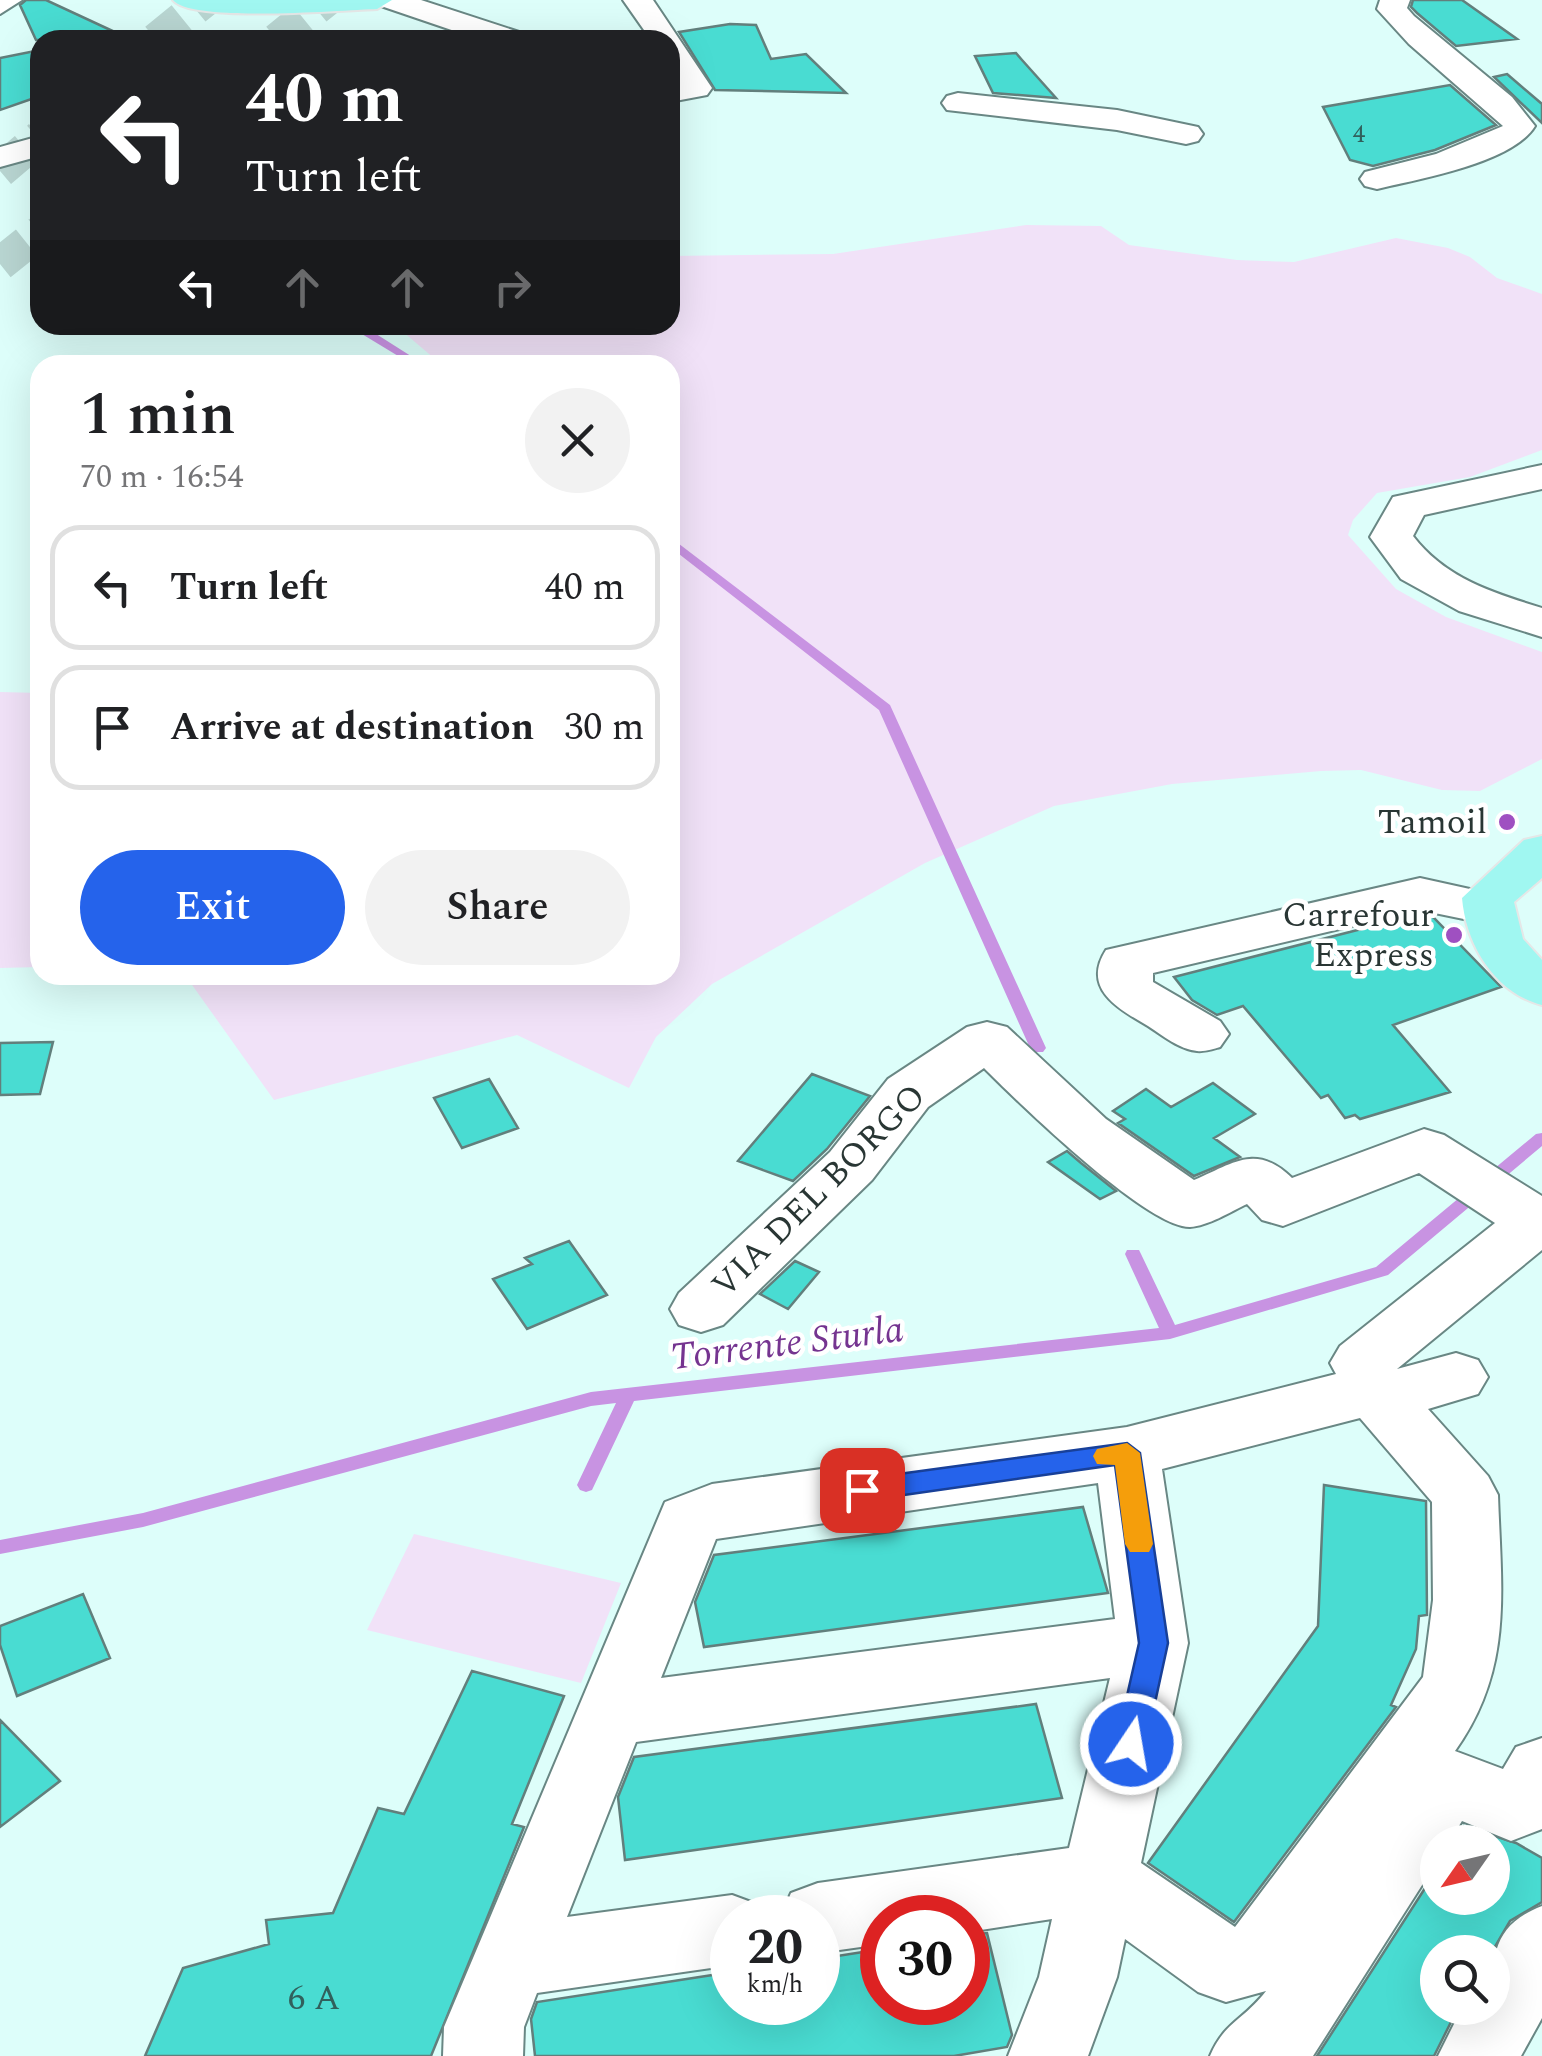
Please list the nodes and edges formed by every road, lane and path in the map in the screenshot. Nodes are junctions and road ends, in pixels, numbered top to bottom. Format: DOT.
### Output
graph roads {
  1 [pos="7,0"];
  2 [pos="188,0"];
  3 [pos="377,0"];
  4 [pos="392,0"];
  5 [pos="638,0"];
  6 [pos="1395,0"];
  7 [pos="0,4"];
  8 [pos="481,30"];
  9 [pos="659,30"];
  10 [pos="958,103"];
  11 [pos="1186,134"];
  12 [pos="30,148"];
  13 [pos="0,156"];
  14 [pos="1376,179"];
  15 [pos="1542,477"];
  16 [pos="1542,623"];
  17 [pos="1542,851"];
  18 [pos="1488,908"];
  19 [pos="1526,975"];
  20 [pos="1201,1034"];
  21 [pos="1540,1220"];
  22 [pos="701,1309"];
  23 [pos="1456,1376"];
  24 [pos="1382,1398"];
  25 [pos="1127,1453"];
  26 [pos="1153,1643"];
  27 [pos="610,1715"];
  28 [pos="1542,1770"];
  29 [pos="1102,1878"];
  30 [pos="840,1915"];
  31 [pos="710,1933"];
  32 [pos="1542,1942"];
  33 [pos="510,1961"];
  34 [pos="1542,2003"];
  35 [pos="482,2056"];
  36 [pos="1048,2056"];
  37 [pos="1250,2056"];
  38 [pos="1478,2056"];
  39 [pos="1515,2056"];
  1 -- 7 [label="street"];
  2 -- 3 [label="main road"];
  4 -- 8 [label="street"];
  5 -- 9 [label="street"];
  6 -- 14 [label="street"];
  10 -- 11 [label="street"];
  12 -- 13 [label="street"];
  15 -- 16 [label="street"];
  17 -- 18 [label="main road"];
  18 -- 19 [label="main road"];
  18 -- 20 [label="street"];
  21 -- 22 [label="street, VIA DEL BORGO"];
  21 -- 24 [label="street, VIA DEL BORGO"];
  23 -- 24 [label="street"];
  24 -- 25 [label="street"];
  24 -- 29 [label="street"];
  25 -- 26 [label="street"];
  25 -- 27 [label="street"];
  26 -- 27 [label="street"];
  26 -- 29 [label="street"];
  27 -- 33 [label="street"];
  28 -- 37 [label="street"];
  29 -- 30 [label="street"];
  29 -- 36 [label="street"];
  31 -- 33 [label="street"];
  32 -- 38 [label="street"];
  33 -- 35 [label="street"];
  34 -- 39 [label="street"];
}
